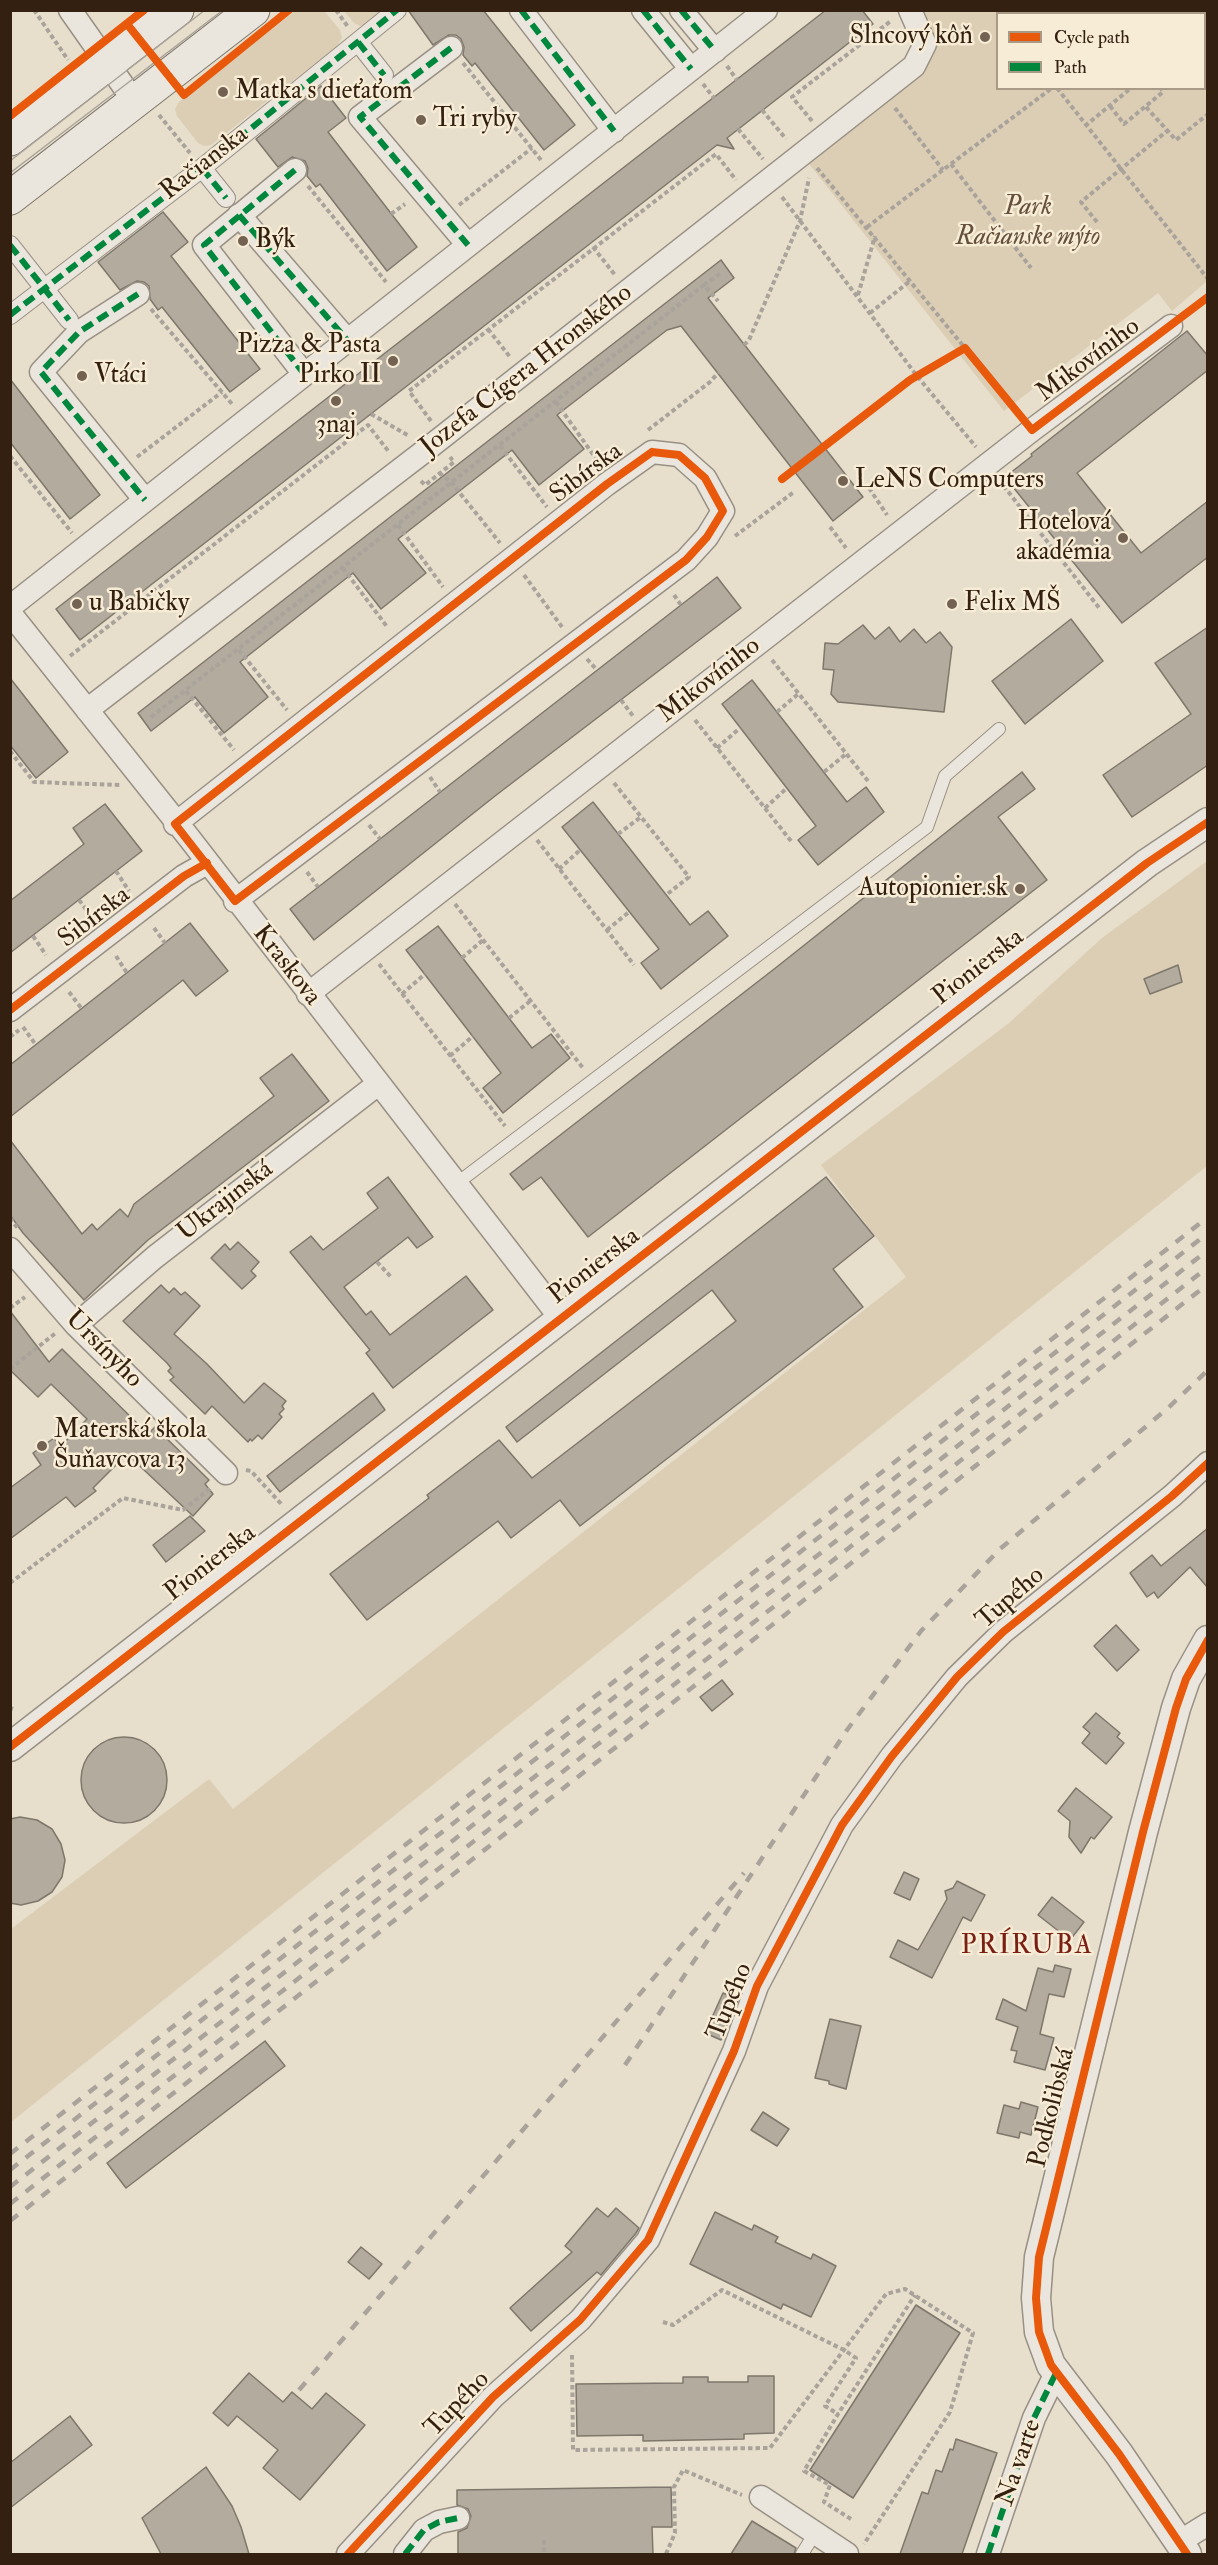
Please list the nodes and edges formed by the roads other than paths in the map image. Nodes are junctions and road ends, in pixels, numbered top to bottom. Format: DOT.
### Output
graph roads {
  1 [pos="70,10"];
  2 [pos="177,10"];
  3 [pos="253,10"];
  4 [pos="397,10"];
  5 [pos="521,10"];
  6 [pos="643,10"];
  7 [pos="681,10"];
  8 [pos="766,10"];
  9 [pos="903,14"];
  10 [pos="358,42"];
  11 [pos="451,48"];
  12 [pos="715,51"];
  13 [pos="108,64"];
  14 [pos="692,69"];
  15 [pos="384,75"];
  16 [pos="146,108"];
  17 [pos="614,131"];
  18 [pos="10,139"];
  19 [pos="202,168"];
  20 [pos="295,170"];
  21 [pos="10,198"];
  22 [pos="233,206"];
  23 [pos="10,245"];
  24 [pos="468,245"];
  25 [pos="45,289"];
  26 [pos="138,294"];
  27 [pos="10,315"];
  28 [pos="69,320"];
  29 [pos="1171,326"];
  30 [pos="347,340"];
  31 [pos="304,374"];
  32 [pos="145,500"];
  33 [pos="10,607"];
  34 [pos="10,613"];
  35 [pos="87,710"];
  36 [pos="999,729"];
  37 [pos="1208,822"];
  38 [pos="176,824"];
  39 [pos="207,863"];
  40 [pos="235,901"];
  41 [pos="308,994"];
  42 [pos="16,1018"];
  43 [pos="378,1084"];
  44 [pos="456,1184"];
  45 [pos="10,1249"];
  46 [pos="562,1320"];
  47 [pos="68,1327"];
  48 [pos="1208,1463"];
  49 [pos="222,1478"];
  50 [pos="1208,1640"];
  51 [pos="11,1746"];
  52 [pos="1056,2373"];
  53 [pos="761,2497"];
  54 [pos="458,2518"];
  55 [pos="1208,2524"];
  56 [pos="815,2533"];
  57 [pos="1183,2548"];
  58 [pos="855,2550"];
  59 [pos="348,2554"];
  60 [pos="405,2554"];
  61 [pos="802,2554"];
  62 [pos="988,2554"];
  1 -- 13 [label="street"];
  2 -- 13 [label="main road"];
  3 -- 16 [label="main road"];
  4 -- 10 [label="street, Račianska"];
  5 -- 17 [label="street"];
  6 -- 14 [label="street"];
  7 -- 12 [label="street"];
  8 -- 12 [label="street"];
  9 -- 35 [label="street, Jozefa Cígera Hronského"];
  10 -- 15 [label="street"];
  10 -- 19 [label="street, Račianska"];
  11 -- 24 [label="street"];
  12 -- 14 [label="street"];
  13 -- 16 [label="street"];
  13 -- 18 [label="main road"];
  14 -- 17 [label="street"];
  16 -- 21 [label="main road"];
  17 -- 24 [label="street"];
  19 -- 22 [label="street"];
  19 -- 25 [label="street, Račianska"];
  20 -- 22 [label="street"];
  22 -- 30 [label="street"];
  22 -- 31 [label="street"];
  23 -- 25 [label="street"];
  24 -- 30 [label="street"];
  25 -- 27 [label="street, Račianska"];
  25 -- 28 [label="street"];
  26 -- 32 [label="street"];
  29 -- 41 [label="street, Mikovíniho"];
  30 -- 31 [label="street"];
  31 -- 32 [label="street"];
  32 -- 33 [label="street"];
  34 -- 35 [label="street, Kraskova"];
  35 -- 38 [label="street, Kraskova"];
  36 -- 44 [label="lane"];
  37 -- 46 [label="street, Pionierska"];
  38 -- 39 [label="street, Kraskova"];
  38 -- 40 [label="street, Sibírska"];
  39 -- 40 [label="street, Kraskova"];
  39 -- 42 [label="street, Sibírska"];
  40 -- 41 [label="street, Kraskova"];
  41 -- 43 [label="street, Kraskova"];
  43 -- 44 [label="street, Kraskova"];
  43 -- 47 [label="street, Ukrajinská"];
  44 -- 46 [label="street, Kraskova"];
  45 -- 47 [label="street, Ursínyho"];
  46 -- 51 [label="street, Pionierska"];
  47 -- 49 [label="street, Ursínyho"];
  48 -- 59 [label="street, Tupého"];
  50 -- 52 [label="street, Podkolibská"];
  52 -- 57 [label="street, Podkolibská"];
  52 -- 62 [label="street, Na varte"];
  53 -- 56 [label="street"];
  54 -- 60 [label="street"];
  55 -- 57 [label="street"];
  56 -- 58 [label="street"];
  56 -- 61 [label="lane"];
}
